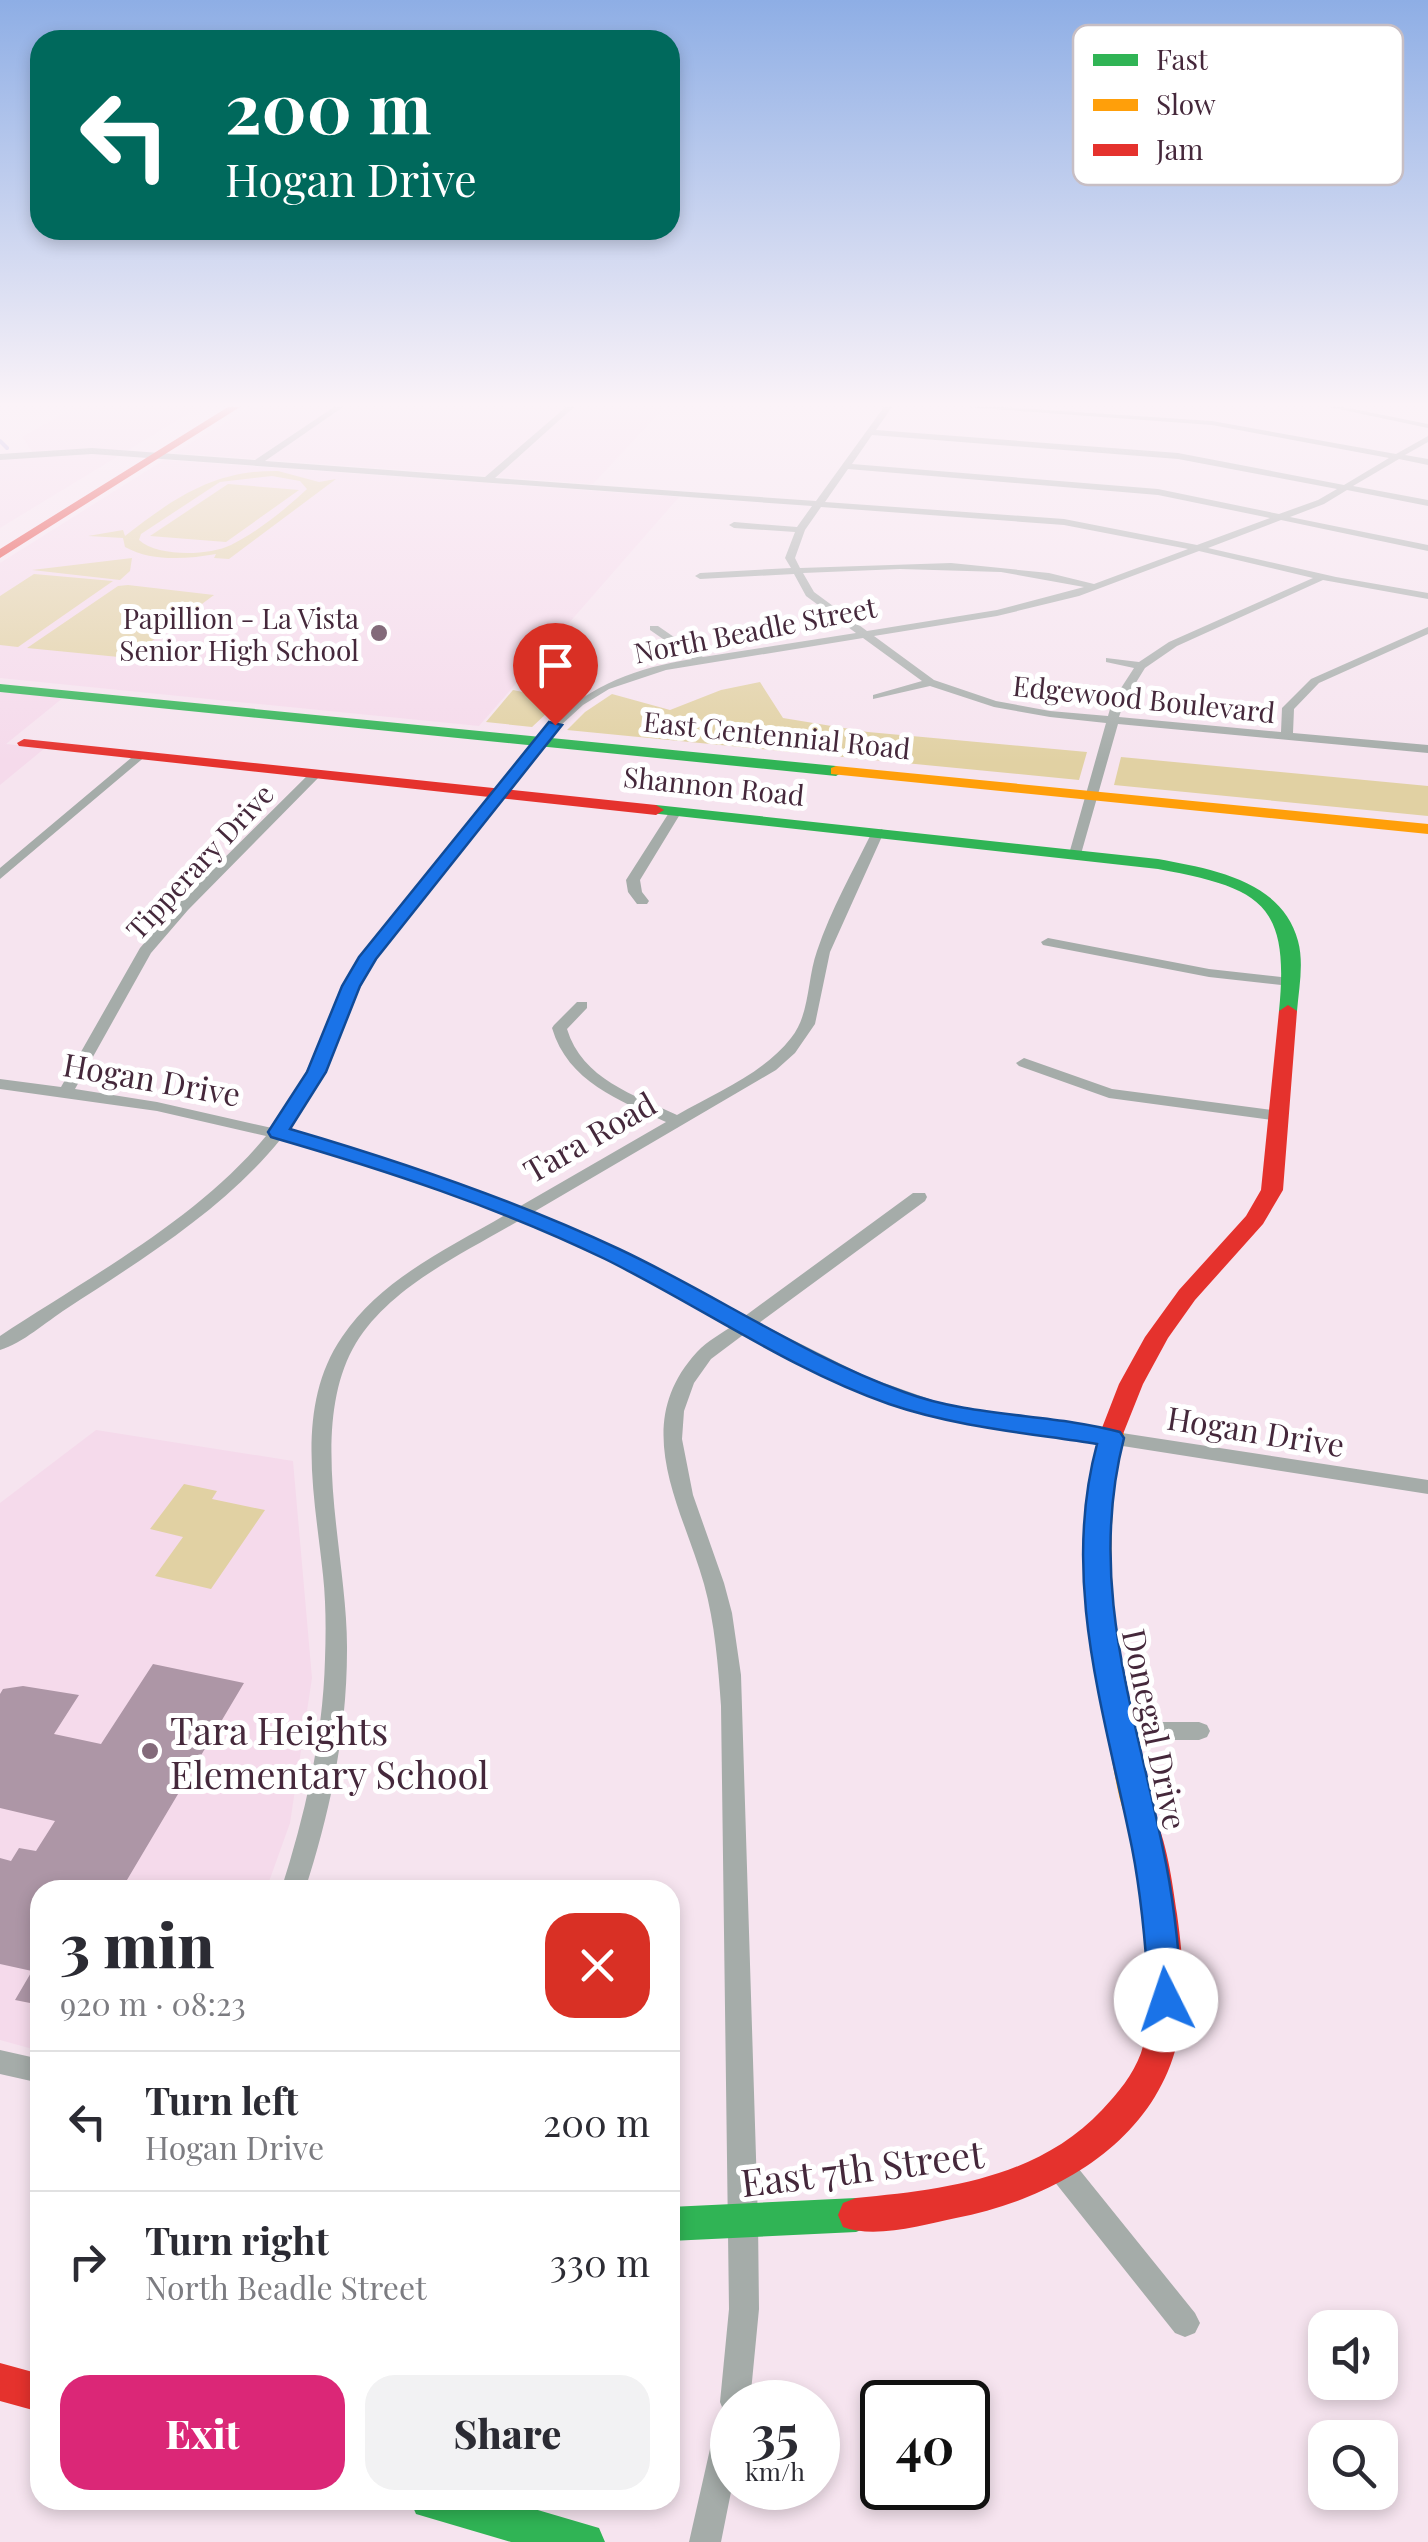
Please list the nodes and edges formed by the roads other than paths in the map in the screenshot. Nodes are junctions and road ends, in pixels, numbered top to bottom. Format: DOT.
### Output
graph roads {
  1 [pos="25,526"];
  2 [pos="42,526"];
  3 [pos="742,526"];
  4 [pos="803,526"];
  5 [pos="1088,526"];
  6 [pos="1258,526"];
  7 [pos="1316,526"];
  8 [pos="800,530"];
  9 [pos="0,540"];
  10 [pos="1428,548"];
  11 [pos="1198,549"];
  12 [pos="0,554"];
  13 [pos="795,572"];
  14 [pos="700,576"];
  15 [pos="1319,579"];
  16 [pos="1096,587"];
  17 [pos="1428,596"];
  18 [pos="654,628"];
  19 [pos="1428,630"];
  20 [pos="865,633"];
  21 [pos="698,659"];
  22 [pos="1110,660"];
  23 [pos="1142,666"];
  24 [pos="930,682"];
  25 [pos="0,688"];
  26 [pos="877,697"];
  27 [pos="1113,720"];
  28 [pos="1287,736"];
  29 [pos="540,742"];
  30 [pos="24,743"];
  31 [pos="1428,749"];
  32 [pos="141,755"];
  33 [pos="318,774"];
  34 [pos="499,792"];
  35 [pos="1092,796"];
  36 [pos="676,810"];
  37 [pos="1428,829"];
  38 [pos="878,832"];
  39 [pos="1075,854"];
  40 [pos="1158,864"];
  41 [pos="0,875"];
  42 [pos="642,901"];
  43 [pos="1048,942"];
  44 [pos="1290,982"];
  45 [pos="582,1005"];
  46 [pos="1024,1062"];
  47 [pos="0,1084"];
  48 [pos="65,1092"];
  49 [pos="1279,1116"];
  50 [pos="676,1120"];
  51 [pos="278,1132"];
  52 [pos="919,1198"];
  53 [pos="517,1213"];
  54 [pos="742,1324"];
  55 [pos="0,1344"];
  56 [pos="1112,1438"];
  57 [pos="1428,1487"];
  58 [pos="1121,1731"];
  59 [pos="1200,1731"];
  60 [pos="296,1880"];
  61 [pos="0,2062"];
  62 [pos="30,2069"];
  63 [pos="1060,2168"];
  64 [pos="744,2221"];
  65 [pos="680,2224"];
  66 [pos="1184,2323"];
  67 [pos="737,2380"];
  68 [pos="0,2382"];
  69 [pos="30,2390"];
  70 [pos="448,2510"];
  71 [pos="713,2510"];
  72 [pos="480,2528"];
  73 [pos="585,2542"];
  74 [pos="706,2542"];
  1 -- 9 [label="street"];
  2 -- 12 [label="street"];
  3 -- 8 [label="street"];
  4 -- 8 [label="street"];
  5 -- 11 [label="street"];
  6 -- 11 [label="street, North Beadle Street"];
  7 -- 10 [label="street"];
  8 -- 13 [label="street"];
  11 -- 15 [label="street"];
  11 -- 16 [label="street, North Beadle Street"];
  13 -- 14 [label="street"];
  13 -- 16 [label="street"];
  13 -- 20 [label="street, Edgewood Boulevard"];
  15 -- 17 [label="street"];
  15 -- 23 [label="street"];
  16 -- 20 [label="street, North Beadle Street"];
  18 -- 21 [label="street"];
  19 -- 28 [label="street"];
  20 -- 21 [label="street, North Beadle Street"];
  20 -- 24 [label="street, Edgewood Boulevard"];
  21 -- 29 [label="street, North Beadle Street"];
  22 -- 23 [label="street"];
  23 -- 27 [label="street"];
  24 -- 26 [label="street"];
  24 -- 27 [label="street, Edgewood Boulevard"];
  25 -- 29 [label="street, East Centennial Road"];
  27 -- 28 [label="street, Edgewood Boulevard"];
  27 -- 35 [label="street"];
  28 -- 31 [label="street, Edgewood Boulevard"];
  29 -- 34 [label="street, North Beadle Street"];
  29 -- 35 [label="street, East Centennial Road"];
  30 -- 32 [label="street, Shannon Road"];
  32 -- 33 [label="street, Shannon Road"];
  32 -- 41 [label="street"];
  33 -- 34 [label="street, Shannon Road"];
  33 -- 48 [label="street, Tipperary Drive"];
  34 -- 36 [label="street, Shannon Road"];
  34 -- 51 [label="street, North Beadle Street"];
  35 -- 37 [label="street, East Centennial Road"];
  35 -- 39 [label="street"];
  36 -- 38 [label="street, Shannon Road"];
  36 -- 42 [label="street"];
  38 -- 39 [label="street, Shannon Road"];
  38 -- 50 [label="street, Tara Road"];
  39 -- 40 [label="street, Shannon Road"];
  40 -- 44 [label="street, Donegal Drive"];
  43 -- 44 [label="street"];
  44 -- 49 [label="street, Donegal Drive"];
  45 -- 50 [label="street"];
  46 -- 49 [label="street"];
  47 -- 48 [label="street, Hogan Drive"];
  48 -- 51 [label="street, Hogan Drive"];
  49 -- 56 [label="street, Donegal Drive"];
  50 -- 53 [label="street, Tara Road"];
  51 -- 53 [label="street, Hogan Drive"];
  51 -- 55 [label="street, North Beadle Street"];
  52 -- 54 [label="street"];
  53 -- 54 [label="street, Hogan Drive"];
  53 -- 60 [label="street, Tara Road"];
  54 -- 56 [label="street, Hogan Drive"];
  54 -- 64 [label="street"];
  56 -- 57 [label="street, Hogan Drive"];
  56 -- 58 [label="street, Donegal Drive"];
  58 -- 59 [label="street"];
  58 -- 63 [label="street, Donegal Drive"];
  61 -- 62 [label="street"];
  63 -- 64 [label="street, East 7th Street"];
  63 -- 66 [label="street"];
  64 -- 65 [label="street, East 7th Street"];
  64 -- 67 [label="street"];
  68 -- 69 [label="street"];
  70 -- 72 [label="street"];
  71 -- 74 [label="street"];
  72 -- 73 [label="street"];
}
